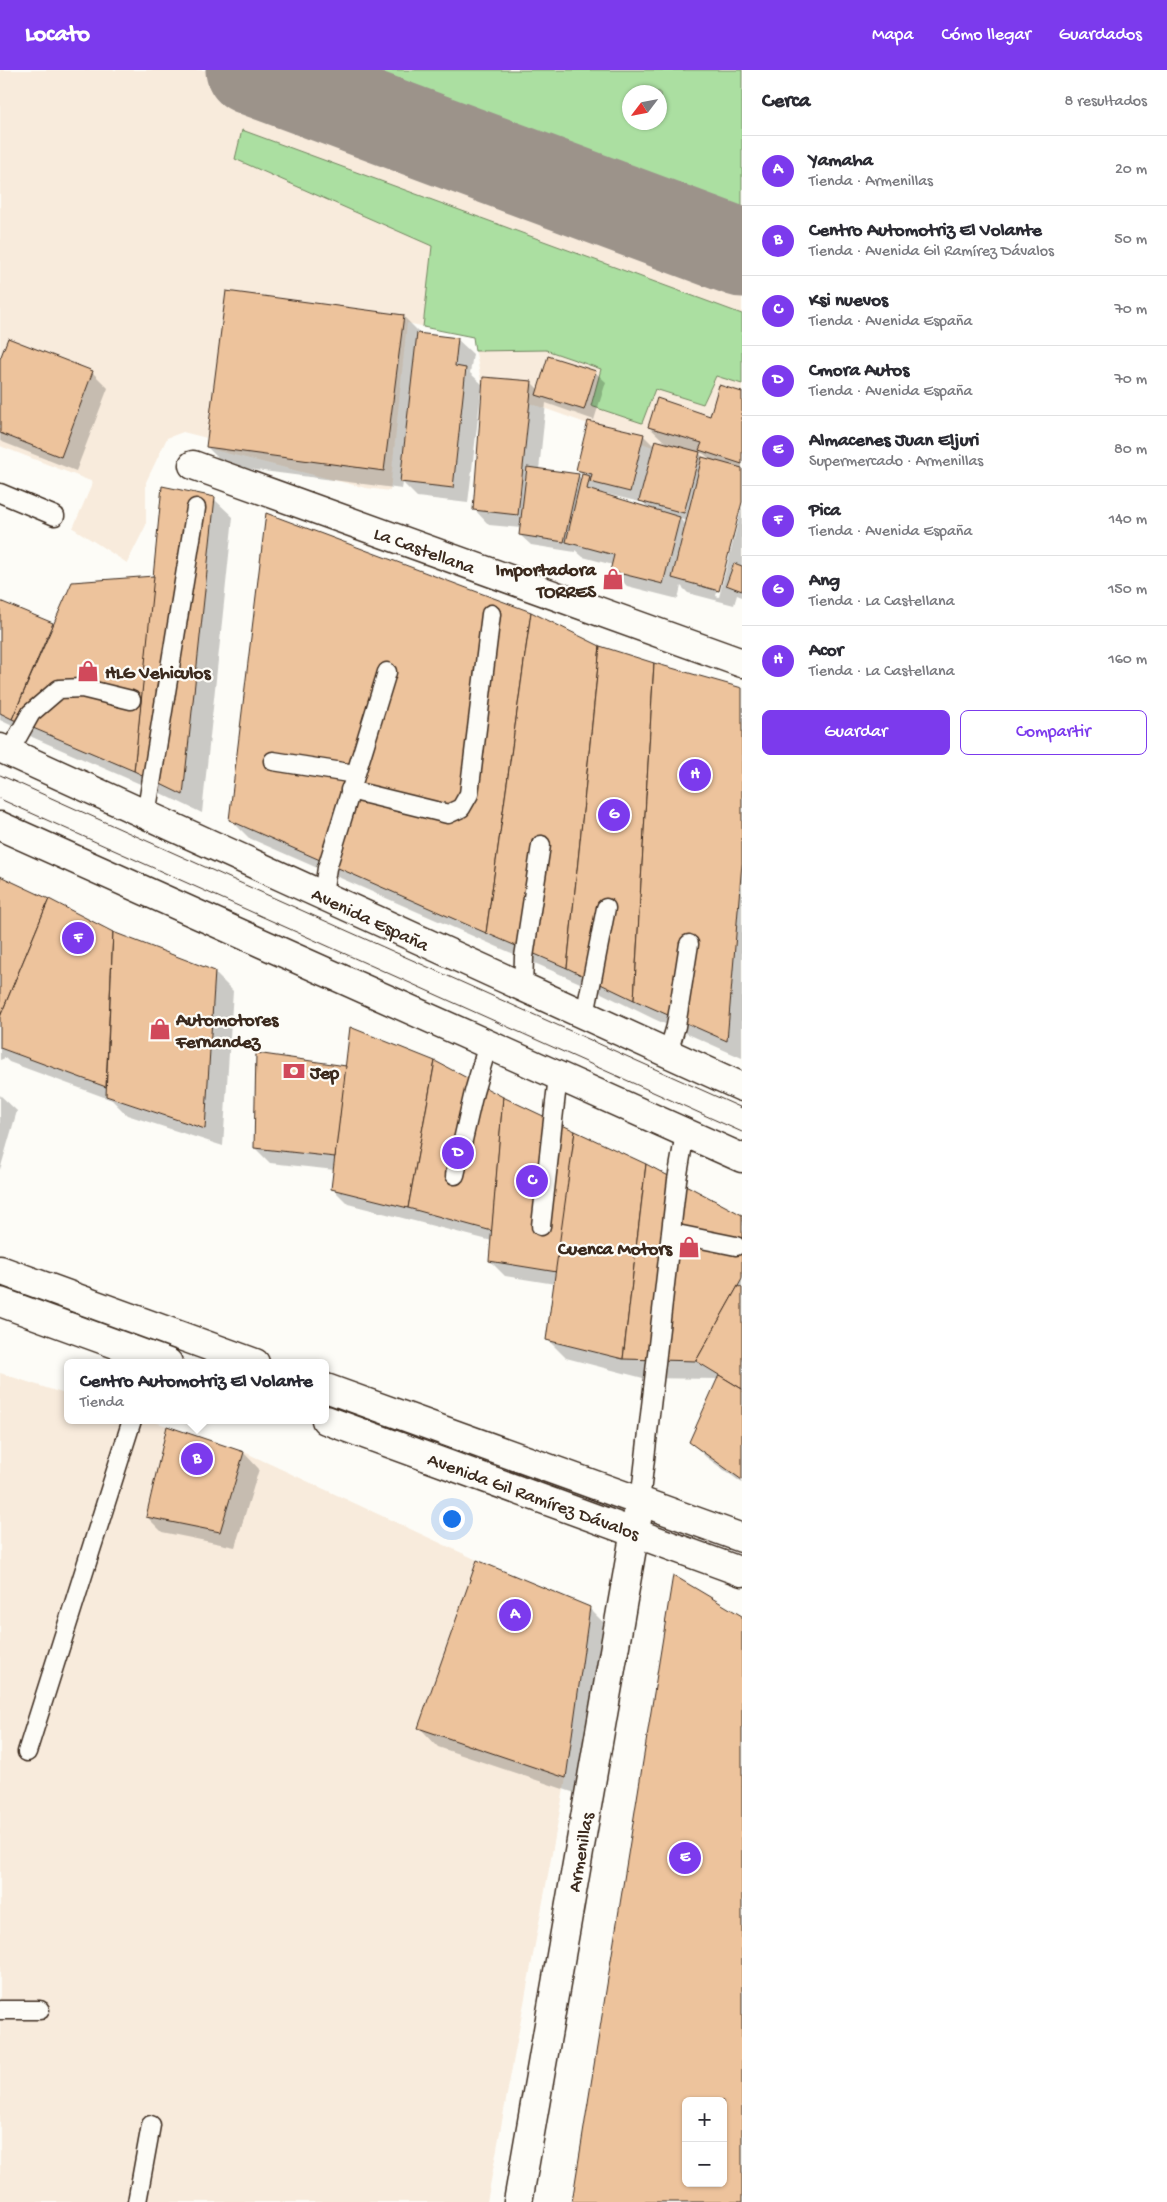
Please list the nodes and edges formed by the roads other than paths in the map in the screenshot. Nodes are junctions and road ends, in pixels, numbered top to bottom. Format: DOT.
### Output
graph roads {
  1 [pos="193,465"];
  2 [pos="0,493"];
  3 [pos="196,508"];
  4 [pos="55,516"];
  5 [pos="491,614"];
  6 [pos="742,663"];
  7 [pos="387,672"];
  8 [pos="131,700"];
  9 [pos="4,750"];
  10 [pos="272,761"];
  11 [pos="352,782"];
  12 [pos="146,815"];
  13 [pos="0,826"];
  14 [pos="541,845"];
  15 [pos="322,896"];
  16 [pos="606,908"];
  17 [pos="689,944"];
  18 [pos="523,987"];
  19 [pos="586,1015"];
  20 [pos="488,1044"];
  21 [pos="668,1053"];
  22 [pos="558,1076"];
  23 [pos="742,1083"];
  24 [pos="685,1133"];
  25 [pos="742,1158"];
  26 [pos="455,1175"];
  27 [pos="541,1226"];
  28 [pos="672,1233"];
  29 [pos="736,1246"];
  30 [pos="0,1270"];
  31 [pos="0,1302"];
  32 [pos="152,1359"];
  33 [pos="244,1359"];
  34 [pos="329,1389"];
  35 [pos="329,1421"];
  36 [pos="131,1424"];
  37 [pos="640,1502"];
  38 [pos="635,1531"];
  39 [pos="742,1538"];
  40 [pos="742,1572"];
  41 [pos="27,1752"];
  42 [pos="0,2010"];
  43 [pos="40,2010"];
  44 [pos="151,2125"];
  45 [pos="136,2202"];
  46 [pos="518,2202"];
  1 -- 6 [label="main road, La Castellana"];
  2 -- 4 [label="lane"];
  3 -- 12 [label="lane"];
  5 -- 11 [label="lane"];
  7 -- 11 [label="lane"];
  8 -- 9 [label="lane"];
  9 -- 12 [label="main road, Avenida España"];
  10 -- 11 [label="lane"];
  11 -- 15 [label="lane"];
  12 -- 15 [label="main road, Avenida España"];
  13 -- 20 [label="main road"];
  14 -- 18 [label="lane"];
  15 -- 18 [label="main road, Avenida España"];
  16 -- 19 [label="lane"];
  17 -- 21 [label="lane"];
  18 -- 19 [label="main road, Avenida España"];
  19 -- 21 [label="main road, Avenida España"];
  20 -- 22 [label="main road"];
  20 -- 26 [label="lane"];
  21 -- 23 [label="main road, Avenida España"];
  22 -- 24 [label="main road"];
  22 -- 27 [label="lane"];
  24 -- 25 [label="main road"];
  24 -- 28 [label="lane"];
  28 -- 29 [label="lane"];
  28 -- 37 [label="lane"];
  30 -- 33 [label="main road"];
  31 -- 32 [label="main road"];
  34 -- 37 [label="main road, Avenida Gil Ramírez Dávalos"];
  35 -- 38 [label="main road, Avenida Gil Ramírez Dávalos"];
  36 -- 41 [label="lane"];
  37 -- 38 [label="main road, Armenillas"];
  37 -- 39 [label="main road, Avenida Gil Ramírez Dávalos"];
  38 -- 40 [label="main road, Avenida Gil Ramírez Dávalos"];
  38 -- 46 [label="main road, Armenillas"];
  42 -- 43 [label="lane"];
  44 -- 45 [label="lane"];
}
